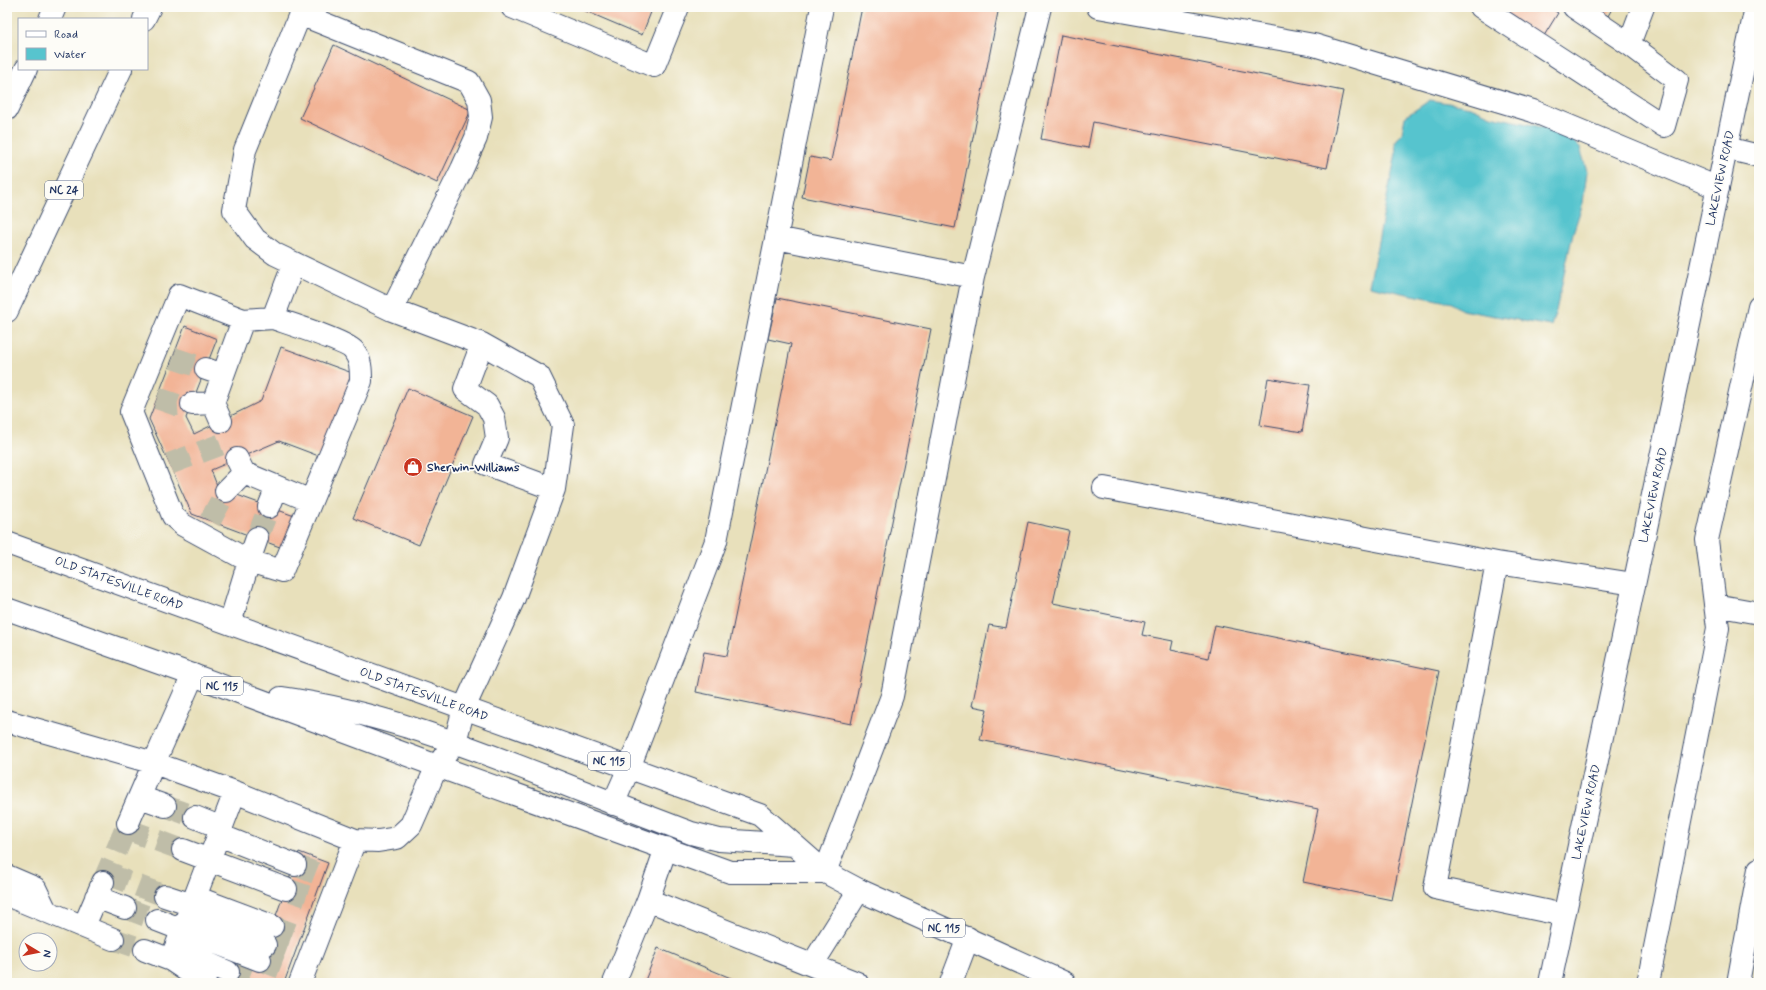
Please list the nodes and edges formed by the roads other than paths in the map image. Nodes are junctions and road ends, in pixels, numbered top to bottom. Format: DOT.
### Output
graph roads {
  1 [pos="55,7"];
  2 [pos="150,7"];
  3 [pos="512,7"];
  4 [pos="678,7"];
  5 [pos="822,7"];
  6 [pos="1040,7"];
  7 [pos="1098,7"];
  8 [pos="1481,7"];
  9 [pos="1574,7"];
  10 [pos="1643,7"];
  11 [pos="1756,7"];
  12 [pos="302,10"];
  13 [pos="50,18"];
  14 [pos="144,18"];
  15 [pos="1628,44"];
  16 [pos="26,70"];
  17 [pos="121,70"];
  18 [pos="7,109"];
  19 [pos="1726,148"];
  20 [pos="1759,156"];
  21 [pos="1718,188"];
  22 [pos="776,238"];
  23 [pos="294,263"];
  24 [pos="973,277"];
  25 [pos="1759,307"];
  26 [pos="392,310"];
  27 [pos="7,311"];
  28 [pos="273,318"];
  29 [pos="243,320"];
  30 [pos="482,344"];
  31 [pos="208,409"];
  32 [pos="277,487"];
  33 [pos="1104,488"];
  34 [pos="554,489"];
  35 [pos="226,491"];
  36 [pos="311,501"];
  37 [pos="269,507"];
  38 [pos="257,538"];
  39 [pos="7,543"];
  40 [pos="249,561"];
  41 [pos="1497,563"];
  42 [pos="1634,584"];
  43 [pos="1715,605"];
  44 [pos="7,609"];
  45 [pos="1759,613"];
  46 [pos="230,623"];
  47 [pos="193,675"];
  48 [pos="240,692"];
  49 [pos="464,708"];
  50 [pos="17,725"];
  51 [pos="7,738"];
  52 [pos="455,742"];
  53 [pos="154,763"];
  54 [pos="437,766"];
  55 [pos="629,768"];
  56 [pos="235,792"];
  57 [pos="140,797"];
  58 [pos="614,804"];
  59 [pos="165,806"];
  60 [pos="195,817"];
  61 [pos="128,823"];
  62 [pos="221,832"];
  63 [pos="355,840"];
  64 [pos="794,845"];
  65 [pos="666,848"];
  66 [pos="183,850"];
  67 [pos="210,860"];
  68 [pos="295,865"];
  69 [pos="1759,869"];
  70 [pos="825,872"];
  71 [pos="7,876"];
  72 [pos="286,889"];
  73 [pos="859,890"];
  74 [pos="7,895"];
  75 [pos="165,896"];
  76 [pos="648,900"];
  77 [pos="125,908"];
  78 [pos="46,911"];
  79 [pos="1564,915"];
  80 [pos="157,920"];
  81 [pos="84,926"];
  82 [pos="184,926"];
  83 [pos="113,938"];
  84 [pos="968,938"];
  85 [pos="145,950"];
  86 [pos="302,961"];
  87 [pos="812,965"];
  88 [pos="228,972"];
  89 [pos="205,983"];
  90 [pos="614,983"];
  91 [pos="857,983"];
  92 [pos="952,983"];
  93 [pos="1064,983"];
  94 [pos="1550,983"];
  95 [pos="1648,983"];
  96 [pos="1738,983"];
  1 -- 13 [label="main road"];
  2 -- 14 [label="main road"];
  3 -- 4 [label="main road"];
  5 -- 22 [label="main road"];
  6 -- 24 [label="main road"];
  7 -- 21 [label="main road"];
  8 -- 15 [label="main road"];
  9 -- 15 [label="main road"];
  10 -- 15 [label="main road"];
  11 -- 19 [label="main road, LAKEVIEW ROAD"];
  12 -- 23 [label="main road"];
  12 -- 26 [label="main road"];
  16 -- 18 [label="main road"];
  17 -- 27 [label="main road, NC 24"];
  19 -- 20 [label="main road"];
  19 -- 21 [label="main road, LAKEVIEW ROAD"];
  21 -- 42 [label="main road, LAKEVIEW ROAD"];
  22 -- 24 [label="main road"];
  22 -- 55 [label="main road"];
  23 -- 26 [label="main road"];
  23 -- 28 [label="main road"];
  24 -- 70 [label="main road"];
  25 -- 43 [label="main road"];
  26 -- 30 [label="main road"];
  28 -- 29 [label="main road"];
  28 -- 36 [label="main road"];
  29 -- 31 [label="main road"];
  29 -- 40 [label="main road"];
  30 -- 34 [label="main road"];
  30 -- 34 [label="main road"];
  32 -- 35 [label="main road"];
  32 -- 36 [label="main road"];
  32 -- 37 [label="main road"];
  33 -- 41 [label="main road"];
  34 -- 49 [label="main road"];
  36 -- 40 [label="main road"];
  38 -- 40 [label="main road"];
  39 -- 46 [label="main road, OLD STATESVILLE ROAD / NC 115"];
  40 -- 46 [label="main road"];
  41 -- 42 [label="main road"];
  41 -- 79 [label="main road"];
  42 -- 79 [label="main road, LAKEVIEW ROAD"];
  43 -- 45 [label="main road"];
  43 -- 95 [label="main road"];
  44 -- 47 [label="main road, OLD STATESVILLE ROAD / NC 115"];
  46 -- 49 [label="main road, OLD STATESVILLE ROAD / NC 115"];
  47 -- 48 [label="main road, OLD STATESVILLE ROAD / NC 115"];
  47 -- 53 [label="main road"];
  48 -- 52 [label="main road"];
  48 -- 54 [label="main road, OLD STATESVILLE ROAD / NC 115"];
  49 -- 52 [label="main road"];
  49 -- 55 [label="main road, OLD STATESVILLE ROAD / NC 115"];
  50 -- 51 [label="main road"];
  50 -- 53 [label="main road"];
  52 -- 54 [label="main road"];
  52 -- 58 [label="main road"];
  53 -- 56 [label="main road"];
  53 -- 57 [label="main road"];
  54 -- 63 [label="main road"];
  54 -- 65 [label="main road, OLD STATESVILLE ROAD / NC 115"];
  55 -- 58 [label="main road"];
  55 -- 64 [label="main road, OLD STATESVILLE ROAD / NC 115"];
  56 -- 62 [label="main road"];
  56 -- 63 [label="main road"];
  57 -- 59 [label="main road"];
  57 -- 61 [label="main road"];
  58 -- 64 [label="main road"];
  60 -- 62 [label="main road"];
  62 -- 67 [label="main road"];
  62 -- 68 [label="main road"];
  63 -- 86 [label="main road"];
  64 -- 70 [label="main road, OLD STATESVILLE ROAD / NC 115"];
  65 -- 70 [label="main road, OLD STATESVILLE ROAD / NC 115"];
  65 -- 76 [label="main road"];
  66 -- 67 [label="main road"];
  67 -- 72 [label="main road"];
  67 -- 82 [label="main road"];
  69 -- 96 [label="main road"];
  70 -- 73 [label="main road, OLD STATESVILLE ROAD / NC 115"];
  71 -- 78 [label="main road"];
  73 -- 84 [label="main road, OLD STATESVILLE ROAD / NC 115"];
  73 -- 87 [label="main road"];
  74 -- 78 [label="main road"];
  75 -- 82 [label="main road"];
  76 -- 87 [label="main road"];
  76 -- 90 [label="main road"];
  77 -- 81 [label="main road"];
  78 -- 81 [label="main road"];
  79 -- 94 [label="main road, LAKEVIEW ROAD"];
  80 -- 82 [label="main road"];
  81 -- 83 [label="main road"];
  82 -- 82 [label="main road"];
  82 -- 85 [label="main road"];
  82 -- 88 [label="main road"];
  82 -- 89 [label="main road"];
  84 -- 92 [label="main road"];
  84 -- 93 [label="main road, OLD STATESVILLE ROAD / NC 115"];
  87 -- 91 [label="main road"];
}
